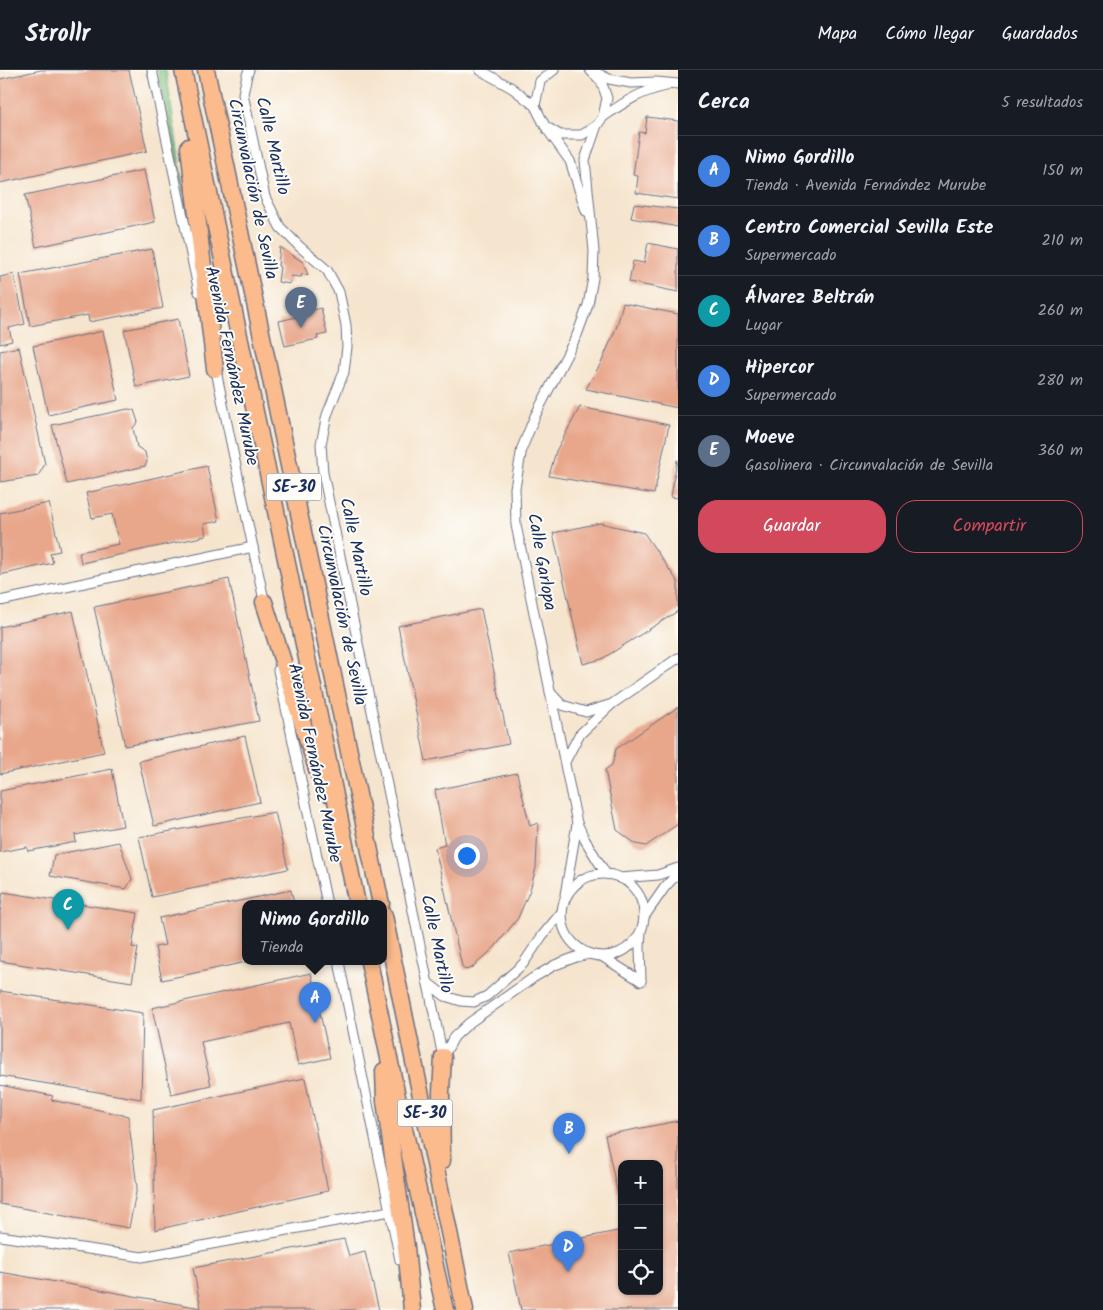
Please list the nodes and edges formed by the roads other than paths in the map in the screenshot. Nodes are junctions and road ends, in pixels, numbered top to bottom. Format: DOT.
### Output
graph roads {
  1 [pos="152,70"];
  2 [pos="182,70"];
  3 [pos="206,70"];
  4 [pos="249,70"];
  5 [pos="480,70"];
  6 [pos="554,70"];
  7 [pos="590,70"];
  8 [pos="677,84"];
  9 [pos="535,106"];
  10 [pos="603,117"];
  11 [pos="597,125"];
  12 [pos="545,126"];
  13 [pos="592,228"];
  14 [pos="215,369"];
  15 [pos="253,547"];
  16 [pos="0,601"];
  17 [pos="264,602"];
  18 [pos="678,658"];
  19 [pos="550,692"];
  20 [pos="612,704"];
  21 [pos="564,762"];
  22 [pos="577,824"];
  23 [pos="341,825"];
  24 [pos="678,868"];
  25 [pos="678,873"];
  26 [pos="606,874"];
  27 [pos="620,878"];
  28 [pos="565,899"];
  29 [pos="326,900"];
  30 [pos="356,900"];
  31 [pos="380,900"];
  32 [pos="561,913"];
  33 [pos="644,917"];
  34 [pos="387,930"];
  35 [pos="641,931"];
  36 [pos="589,954"];
  37 [pos="603,957"];
  38 [pos="340,965"];
  39 [pos="370,965"];
  40 [pos="427,982"];
  41 [pos="380,1017"];
  42 [pos="443,1057"];
  43 [pos="443,1199"];
  44 [pos="390,1211"];
  45 [pos="0,1236"];
  46 [pos="412,1310"];
  47 [pos="445,1310"];
  48 [pos="465,1310"];
  1 -- 14 [label="street, Avenida Fernández Murube"];
  2 -- 14 [label="highway"];
  2 -- 23 [label="highway, SE-30"];
  3 -- 31 [label="highway, Circunvalación de Sevilla / SE-30"];
  4 -- 40 [label="street, Calle Martillo"];
  5 -- 9 [label="street"];
  6 -- 9 [label="street"];
  7 -- 8 [label="street"];
  7 -- 10 [label="street"];
  8 -- 10 [label="street"];
  9 -- 12 [label="street, Calle Garlopa"];
  10 -- 11 [label="street"];
  11 -- 12 [label="street"];
  11 -- 13 [label="street, Calle Garlopa"];
  12 -- 13 [label="street, Calle Garlopa"];
  13 -- 19 [label="street, Calle Garlopa"];
  14 -- 15 [label="street, Avenida Fernández Murube"];
  15 -- 16 [label="street"];
  15 -- 17 [label="street, Avenida Fernández Murube"];
  17 -- 23 [label="highway"];
  17 -- 29 [label="street, Avenida Fernández Murube"];
  18 -- 20 [label="street"];
  19 -- 20 [label="street"];
  19 -- 21 [label="street, Calle Garlopa"];
  20 -- 21 [label="street"];
  21 -- 22 [label="street, Calle Garlopa"];
  22 -- 26 [label="street, Calle Garlopa"];
  22 -- 28 [label="street, Calle Garlopa"];
  23 -- 30 [label="highway, SE-30"];
  24 -- 27 [label="street"];
  25 -- 33 [label="street"];
  26 -- 27 [label="street"];
  26 -- 28 [label="street"];
  27 -- 33 [label="street"];
  28 -- 32 [label="street"];
  32 -- 36 [label="street"];
  32 -- 40 [label="street"];
  33 -- 35 [label="street"];
  34 -- 43 [label="highway, SE-30"];
  35 -- 37 [label="street"];
  35 -- 37 [label="street"];
  36 -- 37 [label="street"];
  36 -- 42 [label="street"];
  38 -- 44 [label="street"];
  39 -- 41 [label="highway, SE-30"];
  40 -- 42 [label="street, Calle Martillo"];
  41 -- 46 [label="highway"];
  41 -- 47 [label="highway, SE-30"];
  42 -- 43 [label="highway"];
  43 -- 48 [label="highway, SE-30"];
  44 -- 45 [label="street"];
  44 -- 46 [label="street"];
}
